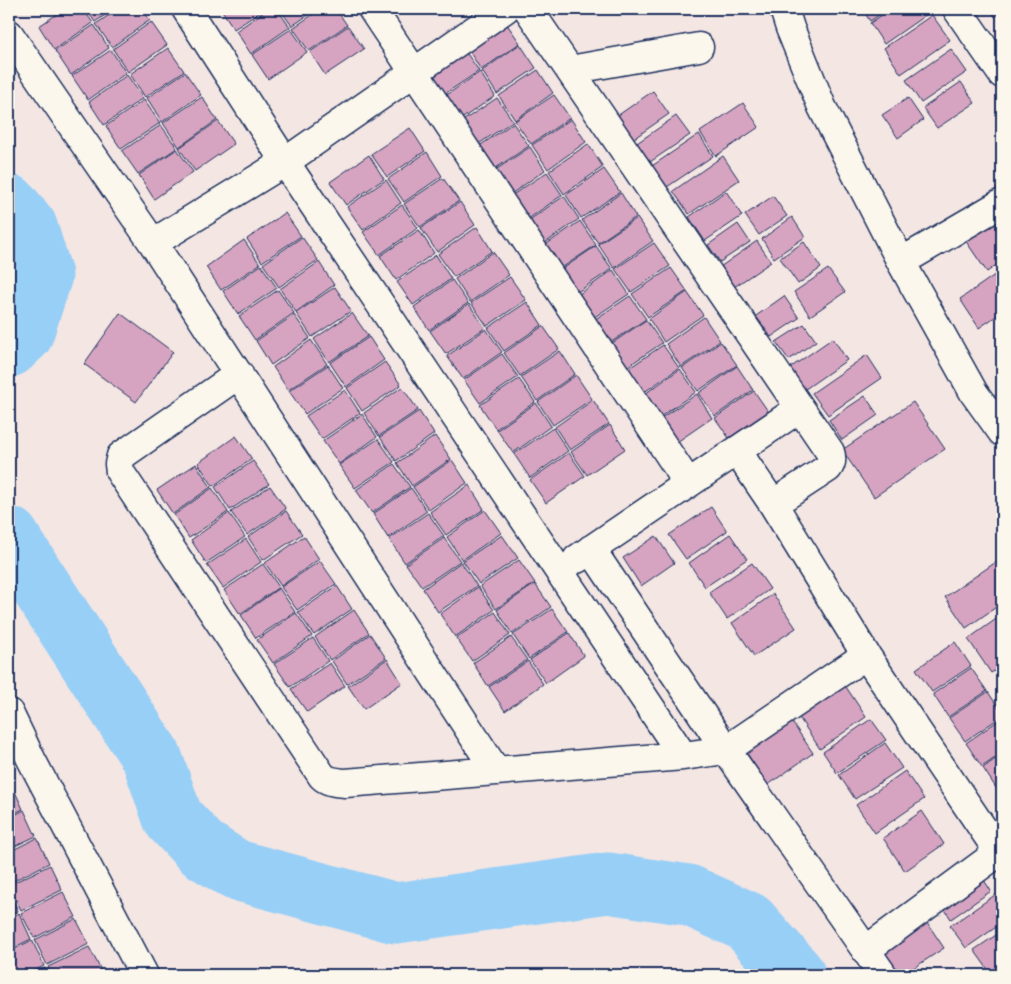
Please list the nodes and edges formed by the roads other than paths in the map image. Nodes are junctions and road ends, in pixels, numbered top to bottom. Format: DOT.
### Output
graph roads {
  1 [pos="186,9"];
  2 [pos="372,9"];
  3 [pos="505,9"];
  4 [pos="528,9"];
  5 [pos="784,9"];
  6 [pos="957,9"];
  7 [pos="9,34"];
  8 [pos="699,46"];
  9 [pos="570,70"];
  10 [pos="414,72"];
  11 [pos="1002,74"];
  12 [pos="285,162"];
  13 [pos="1002,203"];
  14 [pos="153,243"];
  15 [pos="901,262"];
  16 [pos="239,374"];
  17 [pos="800,408"];
  18 [pos="1002,432"];
  19 [pos="737,451"];
  20 [pos="688,483"];
  21 [pos="773,504"];
  22 [pos="591,549"];
  23 [pos="559,571"];
  24 [pos="866,655"];
  25 [pos="9,713"];
  26 [pos="726,750"];
  27 [pos="682,756"];
  28 [pos="20,763"];
  29 [pos="496,771"];
  30 [pos="1001,854"];
  31 [pos="866,950"];
  32 [pos="144,975"];
  33 [pos="884,975"];
  1 -- 12 [label="street"];
  2 -- 10 [label="street"];
  3 -- 10 [label="street"];
  4 -- 9 [label="street"];
  5 -- 15 [label="street"];
  6 -- 11 [label="street"];
  7 -- 14 [label="street"];
  8 -- 9 [label="street"];
  9 -- 17 [label="street"];
  10 -- 12 [label="street"];
  10 -- 20 [label="street"];
  12 -- 14 [label="street"];
  12 -- 23 [label="street"];
  13 -- 15 [label="street"];
  14 -- 16 [label="street"];
  15 -- 18 [label="street"];
  16 -- 29 [label="street"];
  16 -- 29 [label="street"];
  17 -- 19 [label="street"];
  17 -- 21 [label="street"];
  19 -- 20 [label="street"];
  19 -- 21 [label="street"];
  20 -- 22 [label="street"];
  21 -- 24 [label="street"];
  22 -- 23 [label="street"];
  22 -- 26 [label="street"];
  23 -- 27 [label="street"];
  24 -- 26 [label="street"];
  24 -- 30 [label="street"];
  25 -- 28 [label="street"];
  26 -- 27 [label="street"];
  26 -- 31 [label="street"];
  27 -- 29 [label="street"];
  28 -- 32 [label="street"];
  30 -- 31 [label="street"];
  31 -- 33 [label="street"];
}
